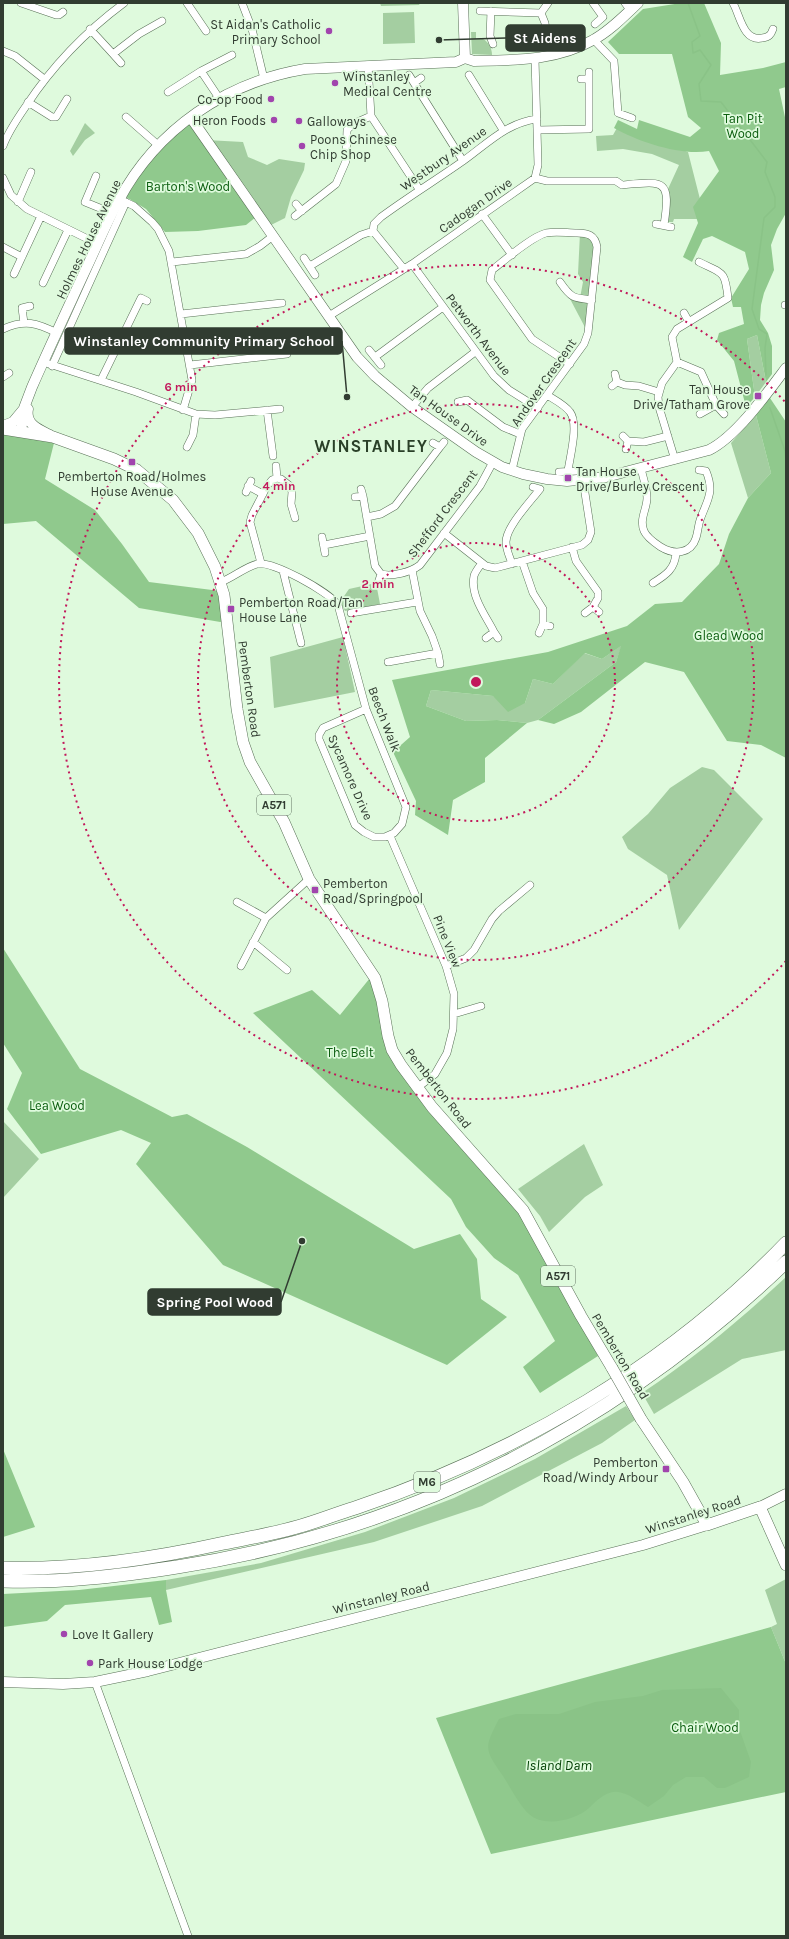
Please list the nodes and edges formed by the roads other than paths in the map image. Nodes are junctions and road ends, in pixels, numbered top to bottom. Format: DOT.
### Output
graph roads {
  1 [pos="124,3"];
  2 [pos="188,3"];
  3 [pos="242,3"];
  4 [pos="463,3"];
  5 [pos="548,3"];
  6 [pos="593,3"];
  7 [pos="638,3"];
  8 [pos="733,3"];
  9 [pos="26,4"];
  10 [pos="627,7"];
  11 [pos="480,11"];
  12 [pos="491,11"];
  13 [pos="64,12"];
  14 [pos="541,13"];
  15 [pos="161,21"];
  16 [pos="595,24"];
  17 [pos="90,29"];
  18 [pos="773,29"];
  19 [pos="206,30"];
  20 [pos="594,40"];
  21 [pos="493,44"];
  22 [pos="548,45"];
  23 [pos="3,51"];
  24 [pos="113,54"];
  25 [pos="232,55"];
  26 [pos="466,58"];
  27 [pos="535,58"];
  28 [pos="121,63"];
  29 [pos="368,65"];
  30 [pos="201,71"];
  31 [pos="409,75"];
  32 [pos="479,76"];
  33 [pos="586,77"];
  34 [pos="421,78"];
  35 [pos="44,79"];
  36 [pos="264,79"];
  37 [pos="414,83"];
  38 [pos="168,92"];
  39 [pos="67,98"];
  40 [pos="219,98"];
  41 [pos="28,102"];
  42 [pos="371,116"];
  43 [pos="126,118"];
  44 [pos="191,118"];
  45 [pos="632,118"];
  46 [pos="537,120"];
  47 [pos="503,130"];
  48 [pos="538,130"];
  49 [pos="158,145"];
  50 [pos="3,146"];
  51 [pos="463,161"];
  52 [pos="31,172"];
  53 [pos="96,176"];
  54 [pos="3,178"];
  55 [pos="535,178"];
  56 [pos="419,189"];
  57 [pos="123,201"];
  58 [pos="18,202"];
  59 [pos="296,204"];
  60 [pos="302,210"];
  61 [pos="112,213"];
  62 [pos="482,214"];
  63 [pos="41,216"];
  64 [pos="295,216"];
  65 [pos="671,227"];
  66 [pos="68,230"];
  67 [pos="373,231"];
  68 [pos="273,236"];
  69 [pos="98,244"];
  70 [pos="3,247"];
  71 [pos="512,255"];
  72 [pos="22,257"];
  73 [pos="304,258"];
  74 [pos="172,262"];
  75 [pos="699,262"];
  76 [pos="412,264"];
  77 [pos="310,266"];
  78 [pos="404,269"];
  79 [pos="14,274"];
  80 [pos="316,275"];
  81 [pos="560,282"];
  82 [pos="43,283"];
  83 [pos="592,300"];
  84 [pos="147,301"];
  85 [pos="282,303"];
  86 [pos="30,306"];
  87 [pos="443,307"];
  88 [pos="684,313"];
  89 [pos="181,314"];
  90 [pos="329,316"];
  91 [pos="689,322"];
  92 [pos="24,323"];
  93 [pos="3,329"];
  94 [pos="57,333"];
  95 [pos="369,350"];
  96 [pos="475,352"];
  97 [pos="287,354"];
  98 [pos="375,357"];
  99 [pos="677,362"];
  100 [pos="48,364"];
  101 [pos="570,364"];
  102 [pos="190,365"];
  103 [pos="381,365"];
  104 [pos="786,368"];
  105 [pos="615,374"];
  106 [pos="101,380"];
  107 [pos="32,387"];
  108 [pos="659,392"];
  109 [pos="547,395"];
  110 [pos="458,402"];
  111 [pos="716,405"];
  112 [pos="412,407"];
  113 [pos="24,408"];
  114 [pos="538,408"];
  115 [pos="280,409"];
  116 [pos="182,410"];
  117 [pos="267,410"];
  118 [pos="196,414"];
  119 [pos="700,414"];
  120 [pos="724,414"];
  121 [pos="3,428"];
  122 [pos="21,432"];
  123 [pos="520,434"];
  124 [pos="668,436"];
  125 [pos="53,437"];
  126 [pos="626,442"];
  127 [pos="433,443"];
  128 [pos="187,447"];
  129 [pos="273,456"];
  130 [pos="675,460"];
  131 [pos="492,462"];
  132 [pos="276,466"];
  133 [pos="641,468"];
  134 [pos="705,469"];
  135 [pos="512,470"];
  136 [pos="568,471"];
  137 [pos="577,471"];
  138 [pos="559,472"];
  139 [pos="277,478"];
  140 [pos="583,480"];
  141 [pos="248,486"];
  142 [pos="533,487"];
  143 [pos="263,494"];
  144 [pos="355,498"];
  145 [pos="367,516"];
  146 [pos="295,518"];
  147 [pos="444,533"];
  148 [pos="370,536"];
  149 [pos="322,537"];
  150 [pos="324,546"];
  151 [pos="572,547"];
  152 [pos="325,553"];
  153 [pos="676,553"];
  154 [pos="522,561"];
  155 [pos="261,563"];
  156 [pos="482,563"];
  157 [pos="512,564"];
  158 [pos="412,570"];
  159 [pos="284,571"];
  160 [pos="381,574"];
  161 [pos="221,582"];
  162 [pos="378,583"];
  163 [pos="653,583"];
  164 [pos="418,602"];
  165 [pos="351,613"];
  166 [pos="585,613"];
  167 [pos="539,633"];
  168 [pos="486,638"];
  169 [pos="301,643"];
  170 [pos="438,652"];
  171 [pos="388,662"];
  172 [pos="440,664"];
  173 [pos="366,709"];
  174 [pos="390,836"];
  175 [pos="309,880"];
  176 [pos="530,885"];
  177 [pos="237,902"];
  178 [pos="266,918"];
  179 [pos="253,942"];
  180 [pos="241,966"];
  181 [pos="446,966"];
  182 [pos="287,970"];
  183 [pos="481,1006"];
  184 [pos="454,1014"];
  185 [pos="417,1088"];
  186 [pos="786,1243"];
  187 [pos="786,1262"];
  188 [pos="786,1494"];
  189 [pos="760,1507"];
  190 [pos="707,1526"];
  191 [pos="786,1565"];
  192 [pos="3,1568"];
  193 [pos="3,1581"];
  194 [pos="3,1682"];
  195 [pos="95,1682"];
  196 [pos="188,1936"];
  1 -- 17 [label="street"];
  2 -- 19 [label="street"];
  3 -- 36 [label="street"];
  4 -- 26 [label="street"];
  5 -- 14 [label="street"];
  6 -- 16 [label="street"];
  7 -- 10 [label="street, Holmes House Avenue"];
  8 -- 18 [label="street"];
  9 -- 13 [label="street"];
  10 -- 20 [label="street, Holmes House Avenue"];
  11 -- 12 [label="street"];
  12 -- 14 [label="street"];
  12 -- 21 [label="street"];
  14 -- 22 [label="street"];
  15 -- 24 [label="street"];
  17 -- 24 [label="street"];
  17 -- 35 [label="street"];
  20 -- 27 [label="street, Holmes House Avenue"];
  20 -- 45 [label="street"];
  23 -- 35 [label="street"];
  24 -- 28 [label="street"];
  25 -- 30 [label="street"];
  26 -- 27 [label="street, Holmes House Avenue"];
  26 -- 29 [label="street, Holmes House Avenue"];
  27 -- 46 [label="street"];
  29 -- 36 [label="street, Holmes House Avenue"];
  29 -- 42 [label="street"];
  30 -- 38 [label="street"];
  30 -- 40 [label="street"];
  31 -- 37 [label="street"];
  32 -- 47 [label="street"];
  33 -- 48 [label="street"];
  34 -- 37 [label="street"];
  35 -- 41 [label="street"];
  36 -- 40 [label="street, Holmes House Avenue"];
  37 -- 51 [label="street"];
  39 -- 41 [label="street"];
  40 -- 44 [label="street, Holmes House Avenue"];
  41 -- 50 [label="street"];
  42 -- 56 [label="street"];
  42 -- 60 [label="street"];
  43 -- 49 [label="street"];
  44 -- 49 [label="street, Holmes House Avenue"];
  44 -- 68 [label="street, Tan House Drive"];
  46 -- 47 [label="street, Westbury Avenue"];
  46 -- 48 [label="street"];
  47 -- 51 [label="street, Westbury Avenue"];
  48 -- 55 [label="street"];
  49 -- 57 [label="street, Holmes House Avenue"];
  51 -- 56 [label="street, Westbury Avenue"];
  52 -- 58 [label="street"];
  53 -- 61 [label="street"];
  54 -- 58 [label="street"];
  55 -- 62 [label="street, Cadogan Drive"];
  55 -- 65 [label="street"];
  56 -- 67 [label="street, Westbury Avenue"];
  57 -- 61 [label="street, Holmes House Avenue"];
  57 -- 74 [label="street"];
  57 -- 100 [label="street"];
  58 -- 63 [label="street"];
  59 -- 60 [label="street"];
  60 -- 64 [label="street"];
  61 -- 69 [label="street, Holmes House Avenue"];
  62 -- 71 [label="street"];
  62 -- 76 [label="street, Cadogan Drive"];
  63 -- 66 [label="street"];
  63 -- 72 [label="street"];
  66 -- 69 [label="street"];
  66 -- 82 [label="street"];
  67 -- 77 [label="street"];
  67 -- 78 [label="street"];
  68 -- 74 [label="street"];
  68 -- 90 [label="street, Tan House Drive"];
  69 -- 94 [label="street, Holmes House Avenue"];
  70 -- 72 [label="street"];
  71 -- 83 [label="street, Andover Crescent"];
  71 -- 101 [label="street, Andover Crescent"];
  72 -- 79 [label="street"];
  73 -- 77 [label="street"];
  74 -- 89 [label="street"];
  75 -- 91 [label="street"];
  76 -- 78 [label="street, Cadogan Drive"];
  76 -- 87 [label="street, Petworth Avenue"];
  77 -- 80 [label="street"];
  78 -- 90 [label="street, Cadogan Drive"];
  81 -- 83 [label="street"];
  83 -- 101 [label="street, Andover Crescent"];
  84 -- 106 [label="street"];
  85 -- 89 [label="street"];
  86 -- 92 [label="street"];
  87 -- 96 [label="street, Petworth Avenue"];
  87 -- 98 [label="street"];
  88 -- 91 [label="street"];
  89 -- 102 [label="street"];
  90 -- 112 [label="street, Tan House Drive"];
  91 -- 99 [label="street"];
  92 -- 93 [label="street"];
  92 -- 94 [label="street"];
  94 -- 100 [label="street, Holmes House Avenue"];
  95 -- 98 [label="street"];
  96 -- 112 [label="street"];
  96 -- 114 [label="street, Petworth Avenue"];
  97 -- 102 [label="street"];
  98 -- 103 [label="street"];
  99 -- 108 [label="street"];
  99 -- 111 [label="street"];
  100 -- 106 [label="street"];
  100 -- 107 [label="street, Holmes House Avenue"];
  101 -- 109 [label="street, Andover Crescent"];
  102 -- 116 [label="street"];
  104 -- 130 [label="street, Tan House Drive"];
  105 -- 108 [label="street"];
  106 -- 116 [label="street"];
  107 -- 113 [label="street, Holmes House Avenue"];
  107 -- 125 [label="street"];
  108 -- 124 [label="street"];
  109 -- 114 [label="street, Andover Crescent"];
  109 -- 136 [label="street"];
  110 -- 123 [label="street"];
  111 -- 119 [label="street"];
  111 -- 120 [label="street"];
  112 -- 131 [label="street, Tan House Drive"];
  113 -- 121 [label="street"];
  113 -- 122 [label="street, Holmes House Avenue"];
  114 -- 123 [label="street, Andover Crescent"];
  115 -- 117 [label="street"];
  116 -- 118 [label="street"];
  117 -- 118 [label="street"];
  117 -- 129 [label="street"];
  118 -- 128 [label="street"];
  121 -- 122 [label="main road, Pemberton Road / A571"];
  122 -- 125 [label="main road, Pemberton Road / A571"];
  123 -- 135 [label="street, Andover Crescent"];
  124 -- 126 [label="street"];
  124 -- 130 [label="street"];
  125 -- 161 [label="main road, Pemberton Road / A571"];
  127 -- 145 [label="street"];
  130 -- 133 [label="street, Tan House Drive"];
  131 -- 135 [label="street, Tan House Drive"];
  131 -- 147 [label="street, Shefford Crescent"];
  132 -- 139 [label="street"];
  133 -- 140 [label="street, Tan House Drive"];
  133 -- 153 [label="street"];
  134 -- 153 [label="street"];
  135 -- 140 [label="street, Tan House Drive"];
  136 -- 137 [label="street"];
  136 -- 138 [label="street"];
  139 -- 143 [label="street"];
  139 -- 146 [label="street"];
  140 -- 151 [label="street"];
  141 -- 143 [label="street"];
  142 -- 157 [label="street"];
  143 -- 155 [label="street"];
  144 -- 145 [label="street"];
  145 -- 148 [label="street"];
  147 -- 156 [label="street"];
  147 -- 158 [label="street, Shefford Crescent"];
  148 -- 150 [label="street"];
  148 -- 160 [label="street"];
  149 -- 150 [label="street"];
  150 -- 152 [label="street"];
  151 -- 154 [label="street"];
  151 -- 166 [label="street"];
  153 -- 163 [label="street"];
  154 -- 157 [label="street"];
  154 -- 167 [label="street"];
  155 -- 159 [label="street"];
  155 -- 161 [label="street"];
  156 -- 157 [label="street"];
  156 -- 168 [label="street"];
  158 -- 160 [label="street, Shefford Crescent"];
  158 -- 164 [label="street"];
  159 -- 169 [label="street"];
  159 -- 173 [label="street, Beech Walk"];
  160 -- 162 [label="street"];
  161 -- 175 [label="main road, Pemberton Road / A571"];
  164 -- 165 [label="street"];
  164 -- 170 [label="street"];
  170 -- 171 [label="street"];
  170 -- 172 [label="street"];
  173 -- 174 [label="street, Beech Walk"];
  173 -- 174 [label="street, Sycamore Drive"];
  174 -- 181 [label="street, Pine View"];
  175 -- 178 [label="street"];
  175 -- 185 [label="main road, Pemberton Road / A571"];
  176 -- 181 [label="street"];
  177 -- 178 [label="street"];
  178 -- 179 [label="street"];
  179 -- 180 [label="street"];
  179 -- 182 [label="street"];
  181 -- 184 [label="street, Pine View"];
  183 -- 184 [label="street"];
  184 -- 185 [label="street, Pine View"];
  185 -- 190 [label="main road, Pemberton Road / A571, bridge"];
  186 -- 192 [label="highway, M6"];
  187 -- 193 [label="highway, M6"];
  188 -- 189 [label="street"];
  189 -- 190 [label="main road, Winstanley Road"];
  189 -- 191 [label="main road"];
  190 -- 195 [label="street, Winstanley Road"];
  194 -- 195 [label="street, Winstanley Road"];
  195 -- 196 [label="street"];
}
